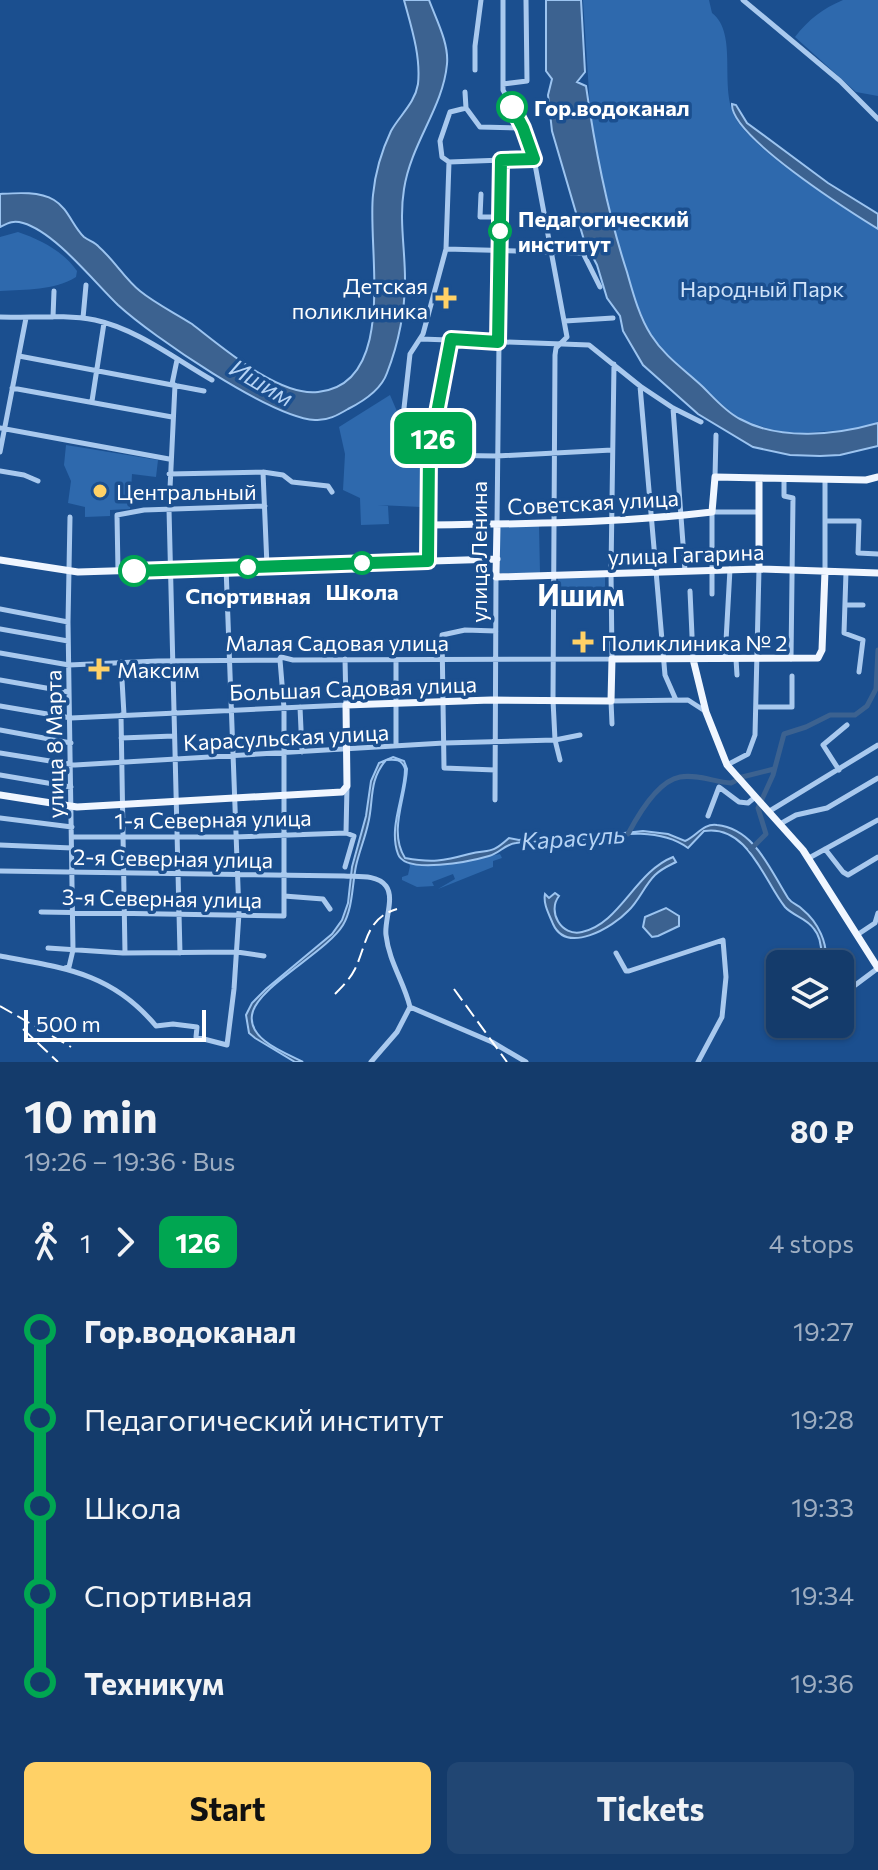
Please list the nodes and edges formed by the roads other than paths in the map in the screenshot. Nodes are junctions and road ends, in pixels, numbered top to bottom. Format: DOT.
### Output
graph roads {
  1 [pos="481,0"];
  2 [pos="503,0"];
  3 [pos="526,0"];
  4 [pos="743,0"];
  5 [pos="475,70"];
  6 [pos="502,81"];
  7 [pos="465,92"];
  8 [pos="466,108"];
  9 [pos="878,119"];
  10 [pos="523,128"];
  11 [pos="534,159"];
  12 [pos="501,160"];
  13 [pos="449,162"];
  14 [pos="481,194"];
  15 [pos="500,217"];
  16 [pos="446,249"];
  17 [pos="500,251"];
  18 [pos="550,251"];
  19 [pos="86,285"];
  20 [pos="600,287"];
  21 [pos="54,291"];
  22 [pos="0,317"];
  23 [pos="53,317"];
  24 [pos="26,318"];
  25 [pos="83,318"];
  26 [pos="613,318"];
  27 [pos="565,321"];
  28 [pos="104,323"];
  29 [pos="420,339"];
  30 [pos="451,339"];
  31 [pos="498,342"];
  32 [pos="561,343"];
  33 [pos="19,356"];
  34 [pos="177,360"];
  35 [pos="614,364"];
  36 [pos="97,369"];
  37 [pos="212,380"];
  38 [pos="173,384"];
  39 [pos="640,386"];
  40 [pos="12,388"];
  41 [pos="204,391"];
  42 [pos="92,401"];
  43 [pos="673,408"];
  44 [pos="172,417"];
  45 [pos="701,422"];
  46 [pos="2,428"];
  47 [pos="716,435"];
  48 [pos="612,450"];
  49 [pos="0,452"];
  50 [pos="555,453"];
  51 [pos="429,455"];
  52 [pos="497,456"];
  53 [pos="169,459"];
  54 [pos="0,471"];
  55 [pos="263,472"];
  56 [pos="169,474"];
  57 [pos="715,477"];
  58 [pos="878,477"];
  59 [pos="759,478"];
  60 [pos="784,478"];
  61 [pos="825,479"];
  62 [pos="38,481"];
  63 [pos="332,492"];
  64 [pos="265,506"];
  65 [pos="169,509"];
  66 [pos="712,512"];
  67 [pos="759,512"];
  68 [pos="681,516"];
  69 [pos="70,517"];
  70 [pos="650,518"];
  71 [pos="612,521"];
  72 [pos="825,521"];
  73 [pos="555,523"];
  74 [pos="429,525"];
  75 [pos="497,525"];
  76 [pos="878,554"];
  77 [pos="497,559"];
  78 [pos="0,560"];
  79 [pos="428,561"];
  80 [pos="267,566"];
  81 [pos="226,567"];
  82 [pos="730,569"];
  83 [pos="759,569"];
  84 [pos="793,569"];
  85 [pos="171,570"];
  86 [pos="712,570"];
  87 [pos="118,571"];
  88 [pos="685,571"];
  89 [pos="825,571"];
  90 [pos="68,572"];
  91 [pos="655,572"];
  92 [pos="846,572"];
  93 [pos="878,573"];
  94 [pos="611,574"];
  95 [pos="555,576"];
  96 [pos="496,577"];
  97 [pos="690,591"];
  98 [pos="712,594"];
  99 [pos="845,605"];
  100 [pos="863,605"];
  101 [pos="0,609"];
  102 [pos="68,622"];
  103 [pos="0,629"];
  104 [pos="496,631"];
  105 [pos="68,641"];
  106 [pos="0,653"];
  107 [pos="345,659"];
  108 [pos="553,659"];
  109 [pos="612,659"];
  110 [pos="693,659"];
  111 [pos="725,659"];
  112 [pos="736,659"];
  113 [pos="758,659"];
  114 [pos="791,659"];
  115 [pos="173,660"];
  116 [pos="230,660"];
  117 [pos="279,660"];
  118 [pos="396,660"];
  119 [pos="443,660"];
  120 [pos="496,660"];
  121 [pos="663,660"];
  122 [pos="121,662"];
  123 [pos="69,665"];
  124 [pos="859,672"];
  125 [pos="737,675"];
  126 [pos="792,676"];
  127 [pos="0,680"];
  128 [pos="69,692"];
  129 [pos="495,700"];
  130 [pos="553,700"];
  131 [pos="676,700"];
  132 [pos="445,701"];
  133 [pos="611,701"];
  134 [pos="396,703"];
  135 [pos="346,705"];
  136 [pos="0,706"];
  137 [pos="300,707"];
  138 [pos="756,707"];
  139 [pos="284,708"];
  140 [pos="230,711"];
  141 [pos="706,712"];
  142 [pos="174,713"];
  143 [pos="122,715"];
  144 [pos="71,718"];
  145 [pos="612,724"];
  146 [pos="847,725"];
  147 [pos="0,730"];
  148 [pos="580,735"];
  149 [pos="174,736"];
  150 [pos="121,738"];
  151 [pos="555,740"];
  152 [pos="496,741"];
  153 [pos="71,743"];
  154 [pos="444,743"];
  155 [pos="878,745"];
  156 [pos="396,746"];
  157 [pos="346,749"];
  158 [pos="302,752"];
  159 [pos="0,753"];
  160 [pos="285,753"];
  161 [pos="232,756"];
  162 [pos="175,759"];
  163 [pos="560,760"];
  164 [pos="122,763"];
  165 [pos="72,765"];
  166 [pos="727,765"];
  167 [pos="495,770"];
  168 [pos="839,770"];
  169 [pos="0,775"];
  170 [pos="878,778"];
  171 [pos="347,786"];
  172 [pos="71,787"];
  173 [pos="0,795"];
  174 [pos="285,795"];
  175 [pos="234,800"];
  176 [pos="495,800"];
  177 [pos="177,803"];
  178 [pos="760,805"];
  179 [pos="122,806"];
  180 [pos="71,807"];
  181 [pos="708,816"];
  182 [pos="0,818"];
  183 [pos="878,820"];
  184 [pos="780,824"];
  185 [pos="72,827"];
  186 [pos="346,833"];
  187 [pos="285,835"];
  188 [pos="72,837"];
  189 [pos="123,837"];
  190 [pos="178,837"];
  191 [pos="235,837"];
  192 [pos="0,845"];
  193 [pos="72,848"];
  194 [pos="825,849"];
  195 [pos="878,857"];
  196 [pos="809,858"];
  197 [pos="345,867"];
  198 [pos="0,871"];
  199 [pos="72,873"];
  200 [pos="123,874"];
  201 [pos="180,874"];
  202 [pos="238,875"];
  203 [pos="285,875"];
  204 [pos="284,896"];
  205 [pos="330,909"];
  206 [pos="41,912"];
  207 [pos="73,913"];
  208 [pos="125,913"];
  209 [pos="181,913"];
  210 [pos="239,913"];
  211 [pos="878,913"];
  212 [pos="856,936"];
  213 [pos="48,948"];
  214 [pos="73,950"];
  215 [pos="237,952"];
  216 [pos="125,953"];
  217 [pos="180,953"];
  218 [pos="616,953"];
  219 [pos="0,956"];
  220 [pos="264,956"];
  221 [pos="68,968"];
  222 [pos="878,968"];
  223 [pos="854,986"];
  224 [pos="410,1007"];
  225 [pos="371,1062"];
  226 [pos="526,1062"];
  227 [pos="698,1062"];
  1 -- 5 [label="street"];
  2 -- 6 [label="street"];
  3 -- 6 [label="street"];
  4 -- 9 [label="street"];
  6 -- 10 [label="street"];
  7 -- 8 [label="street"];
  8 -- 10 [label="street"];
  8 -- 13 [label="street"];
  10 -- 11 [label="street"];
  11 -- 12 [label="street"];
  11 -- 18 [label="street"];
  12 -- 13 [label="street"];
  12 -- 15 [label="street, улица Ленина"];
  13 -- 16 [label="street"];
  14 -- 15 [label="street"];
  15 -- 17 [label="street, улица Ленина"];
  16 -- 17 [label="street"];
  16 -- 29 [label="street"];
  17 -- 18 [label="street"];
  17 -- 31 [label="street, улица Ленина"];
  18 -- 20 [label="street"];
  18 -- 27 [label="street"];
  19 -- 25 [label="street"];
  21 -- 23 [label="street"];
  22 -- 24 [label="street"];
  23 -- 24 [label="street"];
  23 -- 25 [label="street"];
  24 -- 33 [label="street"];
  25 -- 28 [label="street"];
  26 -- 27 [label="street"];
  27 -- 32 [label="street"];
  28 -- 34 [label="street"];
  28 -- 36 [label="street"];
  29 -- 30 [label="street"];
  29 -- 51 [label="street"];
  30 -- 31 [label="street"];
  30 -- 51 [label="street"];
  31 -- 32 [label="street"];
  31 -- 52 [label="street, улица Ленина"];
  32 -- 35 [label="street"];
  32 -- 50 [label="street"];
  33 -- 36 [label="street"];
  33 -- 40 [label="street"];
  34 -- 37 [label="street"];
  34 -- 38 [label="street"];
  35 -- 39 [label="street"];
  35 -- 48 [label="street"];
  36 -- 38 [label="street"];
  36 -- 42 [label="street"];
  38 -- 41 [label="street"];
  38 -- 44 [label="street"];
  39 -- 43 [label="street"];
  39 -- 70 [label="street"];
  40 -- 42 [label="street"];
  40 -- 46 [label="street"];
  42 -- 44 [label="street"];
  43 -- 45 [label="street"];
  43 -- 68 [label="street"];
  44 -- 53 [label="street"];
  46 -- 49 [label="street"];
  46 -- 53 [label="street"];
  47 -- 57 [label="street"];
  48 -- 50 [label="street"];
  48 -- 71 [label="street"];
  50 -- 52 [label="street"];
  50 -- 73 [label="street"];
  51 -- 52 [label="street"];
  51 -- 74 [label="street"];
  52 -- 75 [label="street, улица Ленина"];
  53 -- 56 [label="street"];
  54 -- 62 [label="street"];
  55 -- 56 [label="street"];
  55 -- 63 [label="street"];
  55 -- 64 [label="street"];
  56 -- 65 [label="street"];
  57 -- 59 [label="main road"];
  57 -- 66 [label="main road"];
  58 -- 61 [label="main road"];
  59 -- 60 [label="main road"];
  59 -- 67 [label="main road"];
  60 -- 61 [label="main road"];
  60 -- 84 [label="street"];
  61 -- 72 [label="street"];
  64 -- 65 [label="street"];
  64 -- 80 [label="street"];
  65 -- 85 [label="street"];
  65 -- 87 [label="street"];
  66 -- 67 [label="street, Советская улица"];
  66 -- 68 [label="main road, Советская улица"];
  66 -- 86 [label="street"];
  67 -- 83 [label="main road"];
  68 -- 70 [label="main road, Советская улица"];
  68 -- 88 [label="street"];
  69 -- 90 [label="street, улица 8 Марта"];
  70 -- 71 [label="main road, Советская улица"];
  70 -- 91 [label="street"];
  71 -- 73 [label="main road, Советская улица"];
  71 -- 94 [label="street"];
  72 -- 76 [label="street"];
  72 -- 89 [label="street"];
  73 -- 75 [label="main road, Советская улица"];
  73 -- 95 [label="street"];
  74 -- 75 [label="main road, Советская улица"];
  74 -- 79 [label="main road"];
  75 -- 77 [label="main road, улица Ленина"];
  77 -- 79 [label="main road"];
  77 -- 96 [label="main road, улица Ленина"];
  78 -- 90 [label="main road"];
  79 -- 80 [label="main road"];
  80 -- 81 [label="main road"];
  81 -- 85 [label="main road"];
  81 -- 116 [label="street"];
  82 -- 83 [label="main road, улица Гагарина"];
  82 -- 86 [label="main road, улица Гагарина"];
  82 -- 111 [label="street"];
  83 -- 84 [label="main road, улица Гагарина"];
  83 -- 113 [label="street"];
  84 -- 89 [label="main road, улица Гагарина"];
  84 -- 114 [label="street"];
  85 -- 87 [label="main road"];
  85 -- 115 [label="street"];
  86 -- 88 [label="main road, улица Гагарина"];
  86 -- 98 [label="street"];
  87 -- 90 [label="main road"];
  88 -- 91 [label="main road, улица Гагарина"];
  89 -- 92 [label="main road, улица Гагарина"];
  89 -- 114 [label="main road, Малая Садовая улица"];
  90 -- 102 [label="street, улица 8 Марта"];
  91 -- 94 [label="main road, улица Гагарина"];
  91 -- 121 [label="street"];
  92 -- 93 [label="main road, улица Гагарина"];
  92 -- 99 [label="street"];
  94 -- 95 [label="main road, улица Гагарина"];
  94 -- 109 [label="street"];
  95 -- 96 [label="main road, улица Гагарина"];
  95 -- 108 [label="street"];
  96 -- 104 [label="street, улица Ленина"];
  97 -- 110 [label="street"];
  99 -- 100 [label="street"];
  99 -- 124 [label="street"];
  101 -- 102 [label="street"];
  102 -- 105 [label="street, улица 8 Марта"];
  103 -- 105 [label="street"];
  104 -- 119 [label="street"];
  104 -- 120 [label="street, улица Ленина"];
  105 -- 123 [label="street, улица 8 Марта"];
  106 -- 123 [label="street, Малая Садовая улица"];
  107 -- 117 [label="street, Малая Садовая улица"];
  107 -- 118 [label="street, Малая Садовая улица"];
  107 -- 135 [label="street"];
  108 -- 109 [label="street, Малая Садовая улица"];
  108 -- 120 [label="street, Малая Садовая улица"];
  108 -- 130 [label="street"];
  109 -- 121 [label="main road, Малая Садовая улица"];
  109 -- 133 [label="main road"];
  110 -- 111 [label="main road, Малая Садовая улица"];
  110 -- 121 [label="main road, Малая Садовая улица"];
  110 -- 141 [label="main road"];
  111 -- 112 [label="main road, Малая Садовая улица"];
  112 -- 113 [label="main road, Малая Садовая улица"];
  112 -- 125 [label="street"];
  113 -- 114 [label="main road, Малая Садовая улица"];
  113 -- 138 [label="street"];
  115 -- 116 [label="street, Малая Садовая улица"];
  115 -- 122 [label="street, Малая Садовая улица"];
  115 -- 142 [label="street"];
  116 -- 117 [label="street, Малая Садовая улица"];
  116 -- 140 [label="street"];
  117 -- 139 [label="street"];
  118 -- 119 [label="street, Малая Садовая улица"];
  118 -- 134 [label="street"];
  119 -- 120 [label="street, Малая Садовая улица"];
  119 -- 132 [label="street"];
  120 -- 129 [label="street, улица Ленина"];
  121 -- 131 [label="street"];
  122 -- 123 [label="street, Малая Садовая улица"];
  122 -- 143 [label="street"];
  123 -- 128 [label="street, улица 8 Марта"];
  126 -- 138 [label="street"];
  127 -- 128 [label="street"];
  128 -- 144 [label="street, улица 8 Марта"];
  129 -- 130 [label="main road, Большая Садовая улица"];
  129 -- 132 [label="main road, Большая Садовая улица"];
  129 -- 152 [label="street, улица Ленина"];
  130 -- 133 [label="main road, Большая Садовая улица"];
  130 -- 151 [label="street"];
  131 -- 133 [label="street, Большая Садовая улица"];
  131 -- 141 [label="street, Большая Садовая улица"];
  132 -- 134 [label="main road, Большая Садовая улица"];
  132 -- 154 [label="street"];
  133 -- 145 [label="street"];
  134 -- 135 [label="main road, Большая Садовая улица"];
  134 -- 156 [label="street"];
  135 -- 137 [label="street, Большая Садовая улица"];
  135 -- 157 [label="main road"];
  136 -- 144 [label="street, Большая Садовая улица"];
  137 -- 139 [label="street, Большая Садовая улица"];
  137 -- 158 [label="street"];
  138 -- 166 [label="street"];
  139 -- 140 [label="street, Большая Садовая улица"];
  139 -- 160 [label="street"];
  140 -- 142 [label="street, Большая Садовая улица"];
  140 -- 161 [label="street"];
  141 -- 166 [label="main road"];
  142 -- 143 [label="street, Большая Садовая улица"];
  142 -- 149 [label="street"];
  143 -- 144 [label="street, Большая Садовая улица"];
  143 -- 150 [label="street"];
  144 -- 153 [label="street, улица 8 Марта"];
  146 -- 168 [label="street"];
  147 -- 153 [label="street"];
  148 -- 151 [label="street, Карасульская улица"];
  149 -- 150 [label="street"];
  149 -- 162 [label="street"];
  150 -- 164 [label="street"];
  151 -- 152 [label="street, Карасульская улица"];
  151 -- 163 [label="street"];
  152 -- 154 [label="street, Карасульская улица"];
  152 -- 167 [label="street, улица Ленина"];
  153 -- 165 [label="street, улица 8 Марта"];
  154 -- 156 [label="street, Карасульская улица"];
  154 -- 167 [label="street"];
  155 -- 168 [label="street"];
  156 -- 157 [label="street, Карасульская улица"];
  157 -- 158 [label="street, Карасульская улица"];
  157 -- 171 [label="main road"];
  158 -- 160 [label="street, Карасульская улица"];
  159 -- 165 [label="street, Карасульская улица"];
  160 -- 161 [label="street, Карасульская улица"];
  160 -- 174 [label="street"];
  161 -- 162 [label="street, Карасульская улица"];
  161 -- 175 [label="street"];
  162 -- 164 [label="street, Карасульская улица"];
  162 -- 177 [label="street"];
  164 -- 165 [label="street, Карасульская улица"];
  164 -- 179 [label="street"];
  165 -- 172 [label="street, улица 8 Марта"];
  166 -- 178 [label="main road"];
  167 -- 176 [label="street, улица Ленина"];
  168 -- 178 [label="street"];
  169 -- 172 [label="street"];
  170 -- 184 [label="street"];
  171 -- 174 [label="main road"];
  171 -- 186 [label="street"];
  172 -- 180 [label="street, улица 8 Марта"];
  173 -- 180 [label="main road"];
  174 -- 175 [label="main road"];
  174 -- 187 [label="street"];
  175 -- 177 [label="main road"];
  175 -- 191 [label="street"];
  177 -- 179 [label="main road"];
  177 -- 190 [label="street"];
  178 -- 181 [label="street"];
  178 -- 184 [label="main road"];
  179 -- 180 [label="main road"];
  179 -- 189 [label="street"];
  180 -- 185 [label="street, улица 8 Марта"];
  182 -- 185 [label="street"];
  183 -- 194 [label="street"];
  184 -- 196 [label="main road"];
  185 -- 188 [label="street, улица 8 Марта"];
  186 -- 187 [label="street, 1-я Северная улица"];
  186 -- 197 [label="street, 1-я Северная улица"];
  187 -- 191 [label="street, 1-я Северная улица"];
  187 -- 203 [label="street"];
  188 -- 189 [label="street, 1-я Северная улица"];
  188 -- 193 [label="street, улица 8 Марта"];
  189 -- 190 [label="street, 1-я Северная улица"];
  189 -- 200 [label="street"];
  190 -- 191 [label="street, 1-я Северная улица"];
  190 -- 201 [label="street"];
  191 -- 202 [label="street"];
  192 -- 193 [label="street"];
  193 -- 199 [label="street, улица 8 Марта"];
  194 -- 195 [label="street"];
  194 -- 196 [label="street"];
  196 -- 212 [label="main road"];
  198 -- 199 [label="street, 2-я Северная улица"];
  199 -- 200 [label="street, 2-я Северная улица"];
  199 -- 207 [label="street, улица 8 Марта"];
  200 -- 201 [label="street, 2-я Северная улица"];
  200 -- 208 [label="street"];
  201 -- 202 [label="street, 2-я Северная улица"];
  201 -- 209 [label="street"];
  202 -- 203 [label="street, 2-я Северная улица"];
  202 -- 210 [label="street"];
  203 -- 204 [label="street"];
  203 -- 224 [label="street, 2-я Северная улица"];
  204 -- 205 [label="street"];
  204 -- 210 [label="street, 3-я Северная улица"];
  206 -- 207 [label="street, 3-я Северная улица"];
  207 -- 208 [label="street, 3-я Северная улица"];
  207 -- 214 [label="street, улица 8 Марта"];
  208 -- 209 [label="street, 3-я Северная улица"];
  208 -- 216 [label="street"];
  209 -- 210 [label="street, 3-я Северная улица"];
  209 -- 217 [label="street"];
  210 -- 215 [label="street"];
  211 -- 212 [label="street"];
  212 -- 222 [label="main road"];
  213 -- 214 [label="street"];
  214 -- 216 [label="street"];
  214 -- 221 [label="street, улица 8 Марта"];
  215 -- 217 [label="street"];
  215 -- 220 [label="street"];
  215 -- 221 [label="street"];
  216 -- 217 [label="street"];
  218 -- 227 [label="street"];
  219 -- 221 [label="street"];
  222 -- 223 [label="street"];
  224 -- 225 [label="street"];
  224 -- 226 [label="street"];
}
